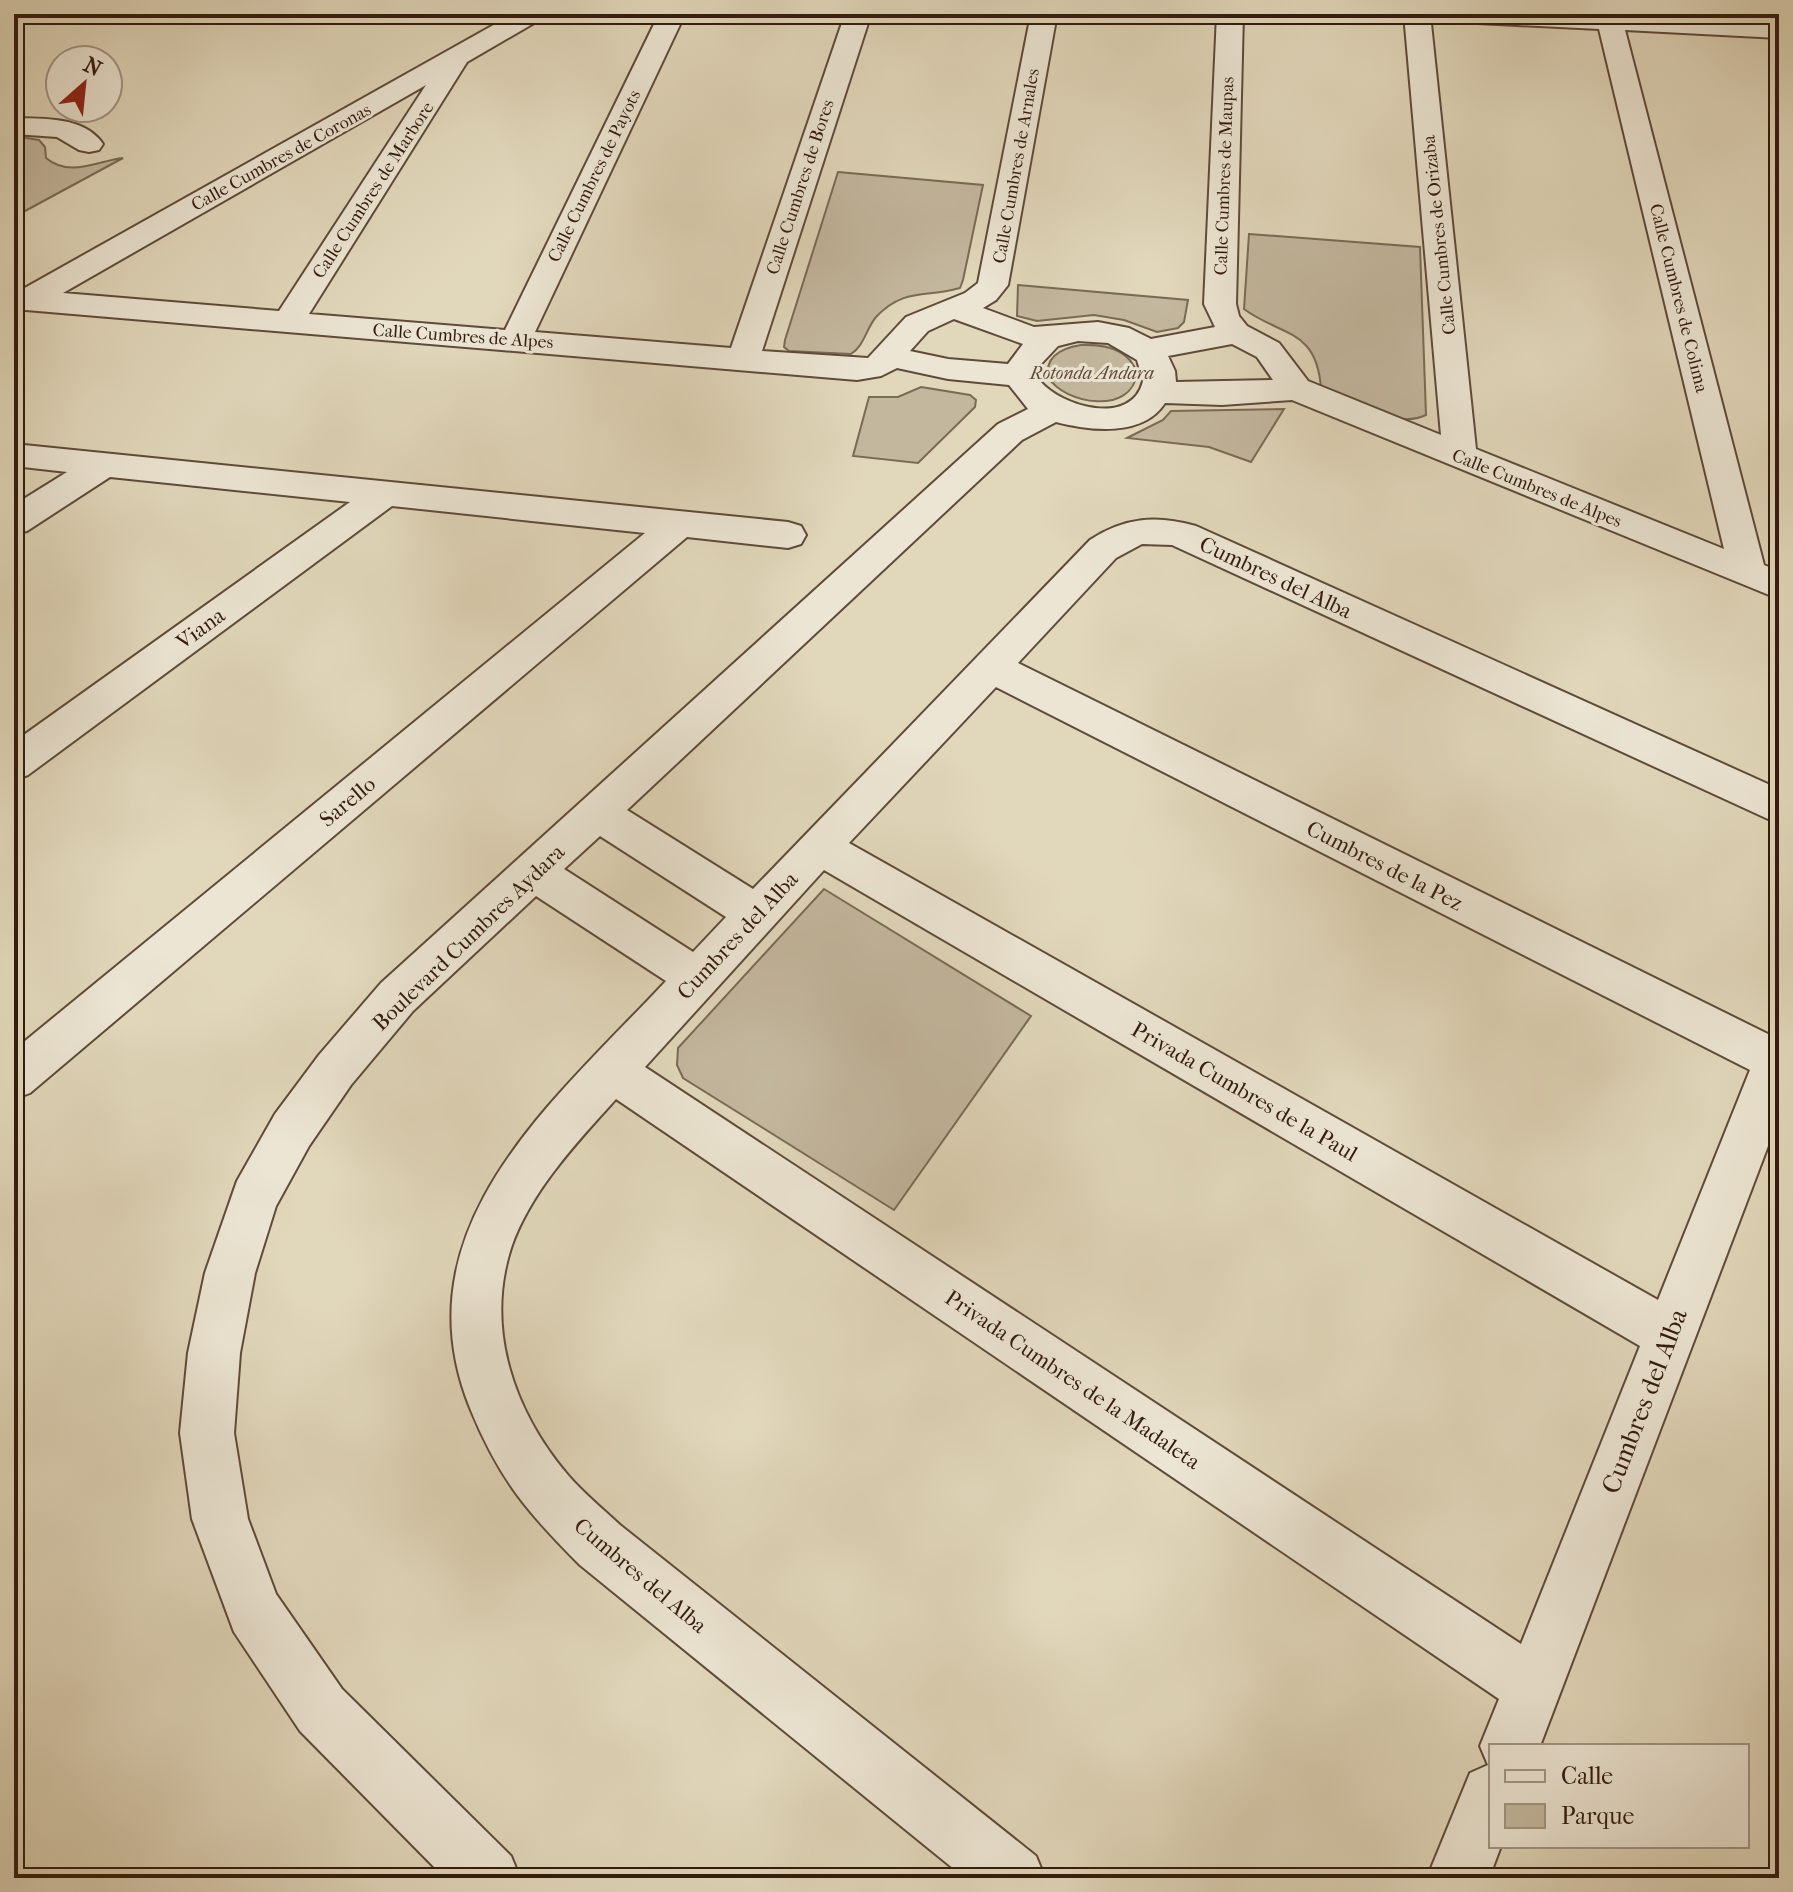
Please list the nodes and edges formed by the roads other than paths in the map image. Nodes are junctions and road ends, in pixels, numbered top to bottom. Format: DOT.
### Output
graph roads {
  1 [pos="532,14"];
  2 [pos="672,14"];
  3 [pos="858,14"];
  4 [pos="1044,14"];
  5 [pos="1230,14"];
  6 [pos="1417,14"];
  7 [pos="1458,14"];
  8 [pos="1610,22"];
  9 [pos="1779,30"];
  10 [pos="459,56"];
  11 [pos="14,126"];
  12 [pos="89,144"];
  13 [pos="22,303"];
  14 [pos="958,308"];
  15 [pos="287,323"];
  16 [pos="1236,333"];
  17 [pos="516,339"];
  18 [pos="1046,339"];
  19 [pos="1146,350"];
  20 [pos="892,357"];
  21 [pos="743,360"];
  22 [pos="1021,376"];
  23 [pos="1296,389"];
  24 [pos="1157,392"];
  25 [pos="1052,410"];
  26 [pos="14,455"];
  27 [pos="1460,456"];
  28 [pos="103,465"];
  29 [pos="386,493"];
  30 [pos="14,522"];
  31 [pos="679,524"];
  32 [pos="788,535"];
  33 [pos="1764,580"];
  34 [pos="993,668"];
  35 [pos="14,764"];
  36 [pos="1779,807"];
  37 [pos="598,813"];
  38 [pos="820,847"];
  39 [pos="535,873"];
  40 [pos="756,913"];
  41 [pos="697,978"];
  42 [pos="1778,1059"];
  43 [pos="613,1071"];
  44 [pos="14,1078"];
  45 [pos="1670,1335"];
  46 [pos="1533,1687"];
  47 [pos="1511,1744"];
  48 [pos="1489,1799"];
  49 [pos="489,1878"];
  50 [pos="1014,1878"];
  51 [pos="1458,1878"];
  1 -- 10 [label="street, Calle Cumbres de Coronas"];
  2 -- 17 [label="street, Calle Cumbres de Payots"];
  3 -- 21 [label="street, Calle Cumbres de Bores"];
  4 -- 14 [label="street, Calle Cumbres de Arnales"];
  5 -- 16 [label="street, Calle Cumbres de Maupas"];
  6 -- 27 [label="street, Calle Cumbres de Orizaba"];
  7 -- 8 [label="street"];
  8 -- 9 [label="street"];
  8 -- 33 [label="street, Calle Cumbres de Colima"];
  10 -- 13 [label="street, Calle Cumbres de Coronas"];
  10 -- 15 [label="street, Calle Cumbres de Marbore"];
  11 -- 12 [label="street"];
  13 -- 15 [label="street, Calle Cumbres de Alpes"];
  14 -- 18 [label="street"];
  14 -- 20 [label="street, Calle Cumbres de Arnales"];
  15 -- 17 [label="street, Calle Cumbres de Alpes"];
  16 -- 19 [label="street"];
  16 -- 23 [label="street"];
  17 -- 21 [label="street, Calle Cumbres de Alpes"];
  18 -- 19 [label="street"];
  18 -- 22 [label="street"];
  19 -- 24 [label="street"];
  20 -- 21 [label="street, Calle Cumbres de Alpes"];
  20 -- 22 [label="street"];
  22 -- 25 [label="street"];
  23 -- 24 [label="street"];
  23 -- 27 [label="street, Calle Cumbres de Alpes"];
  24 -- 25 [label="street"];
  25 -- 37 [label="street, Boulevard Cumbres Aydara"];
  26 -- 28 [label="street"];
  27 -- 33 [label="street, Calle Cumbres de Alpes"];
  28 -- 29 [label="street"];
  28 -- 30 [label="street"];
  29 -- 31 [label="street"];
  29 -- 35 [label="street, Viana"];
  31 -- 32 [label="street"];
  31 -- 44 [label="street, Sarello"];
  34 -- 36 [label="street, Cumbres del Alba"];
  34 -- 38 [label="street, Cumbres del Alba"];
  34 -- 42 [label="street, Cumbres de la Pez"];
  37 -- 39 [label="street, Boulevard Cumbres Aydara"];
  37 -- 40 [label="street"];
  38 -- 40 [label="street, Cumbres del Alba"];
  38 -- 45 [label="street, Privada Cumbres de la Paul"];
  39 -- 41 [label="street"];
  39 -- 49 [label="street, Boulevard Cumbres Aydara"];
  40 -- 41 [label="street, Cumbres del Alba"];
  41 -- 43 [label="street, Cumbres del Alba"];
  42 -- 45 [label="street, Cumbres del Alba"];
  43 -- 46 [label="street, Privada Cumbres de la Madaleta"];
  43 -- 50 [label="street, Cumbres del Alba"];
  45 -- 46 [label="street, Cumbres del Alba"];
  46 -- 47 [label="street, Cumbres del Alba"];
  48 -- 51 [label="street"];
}
